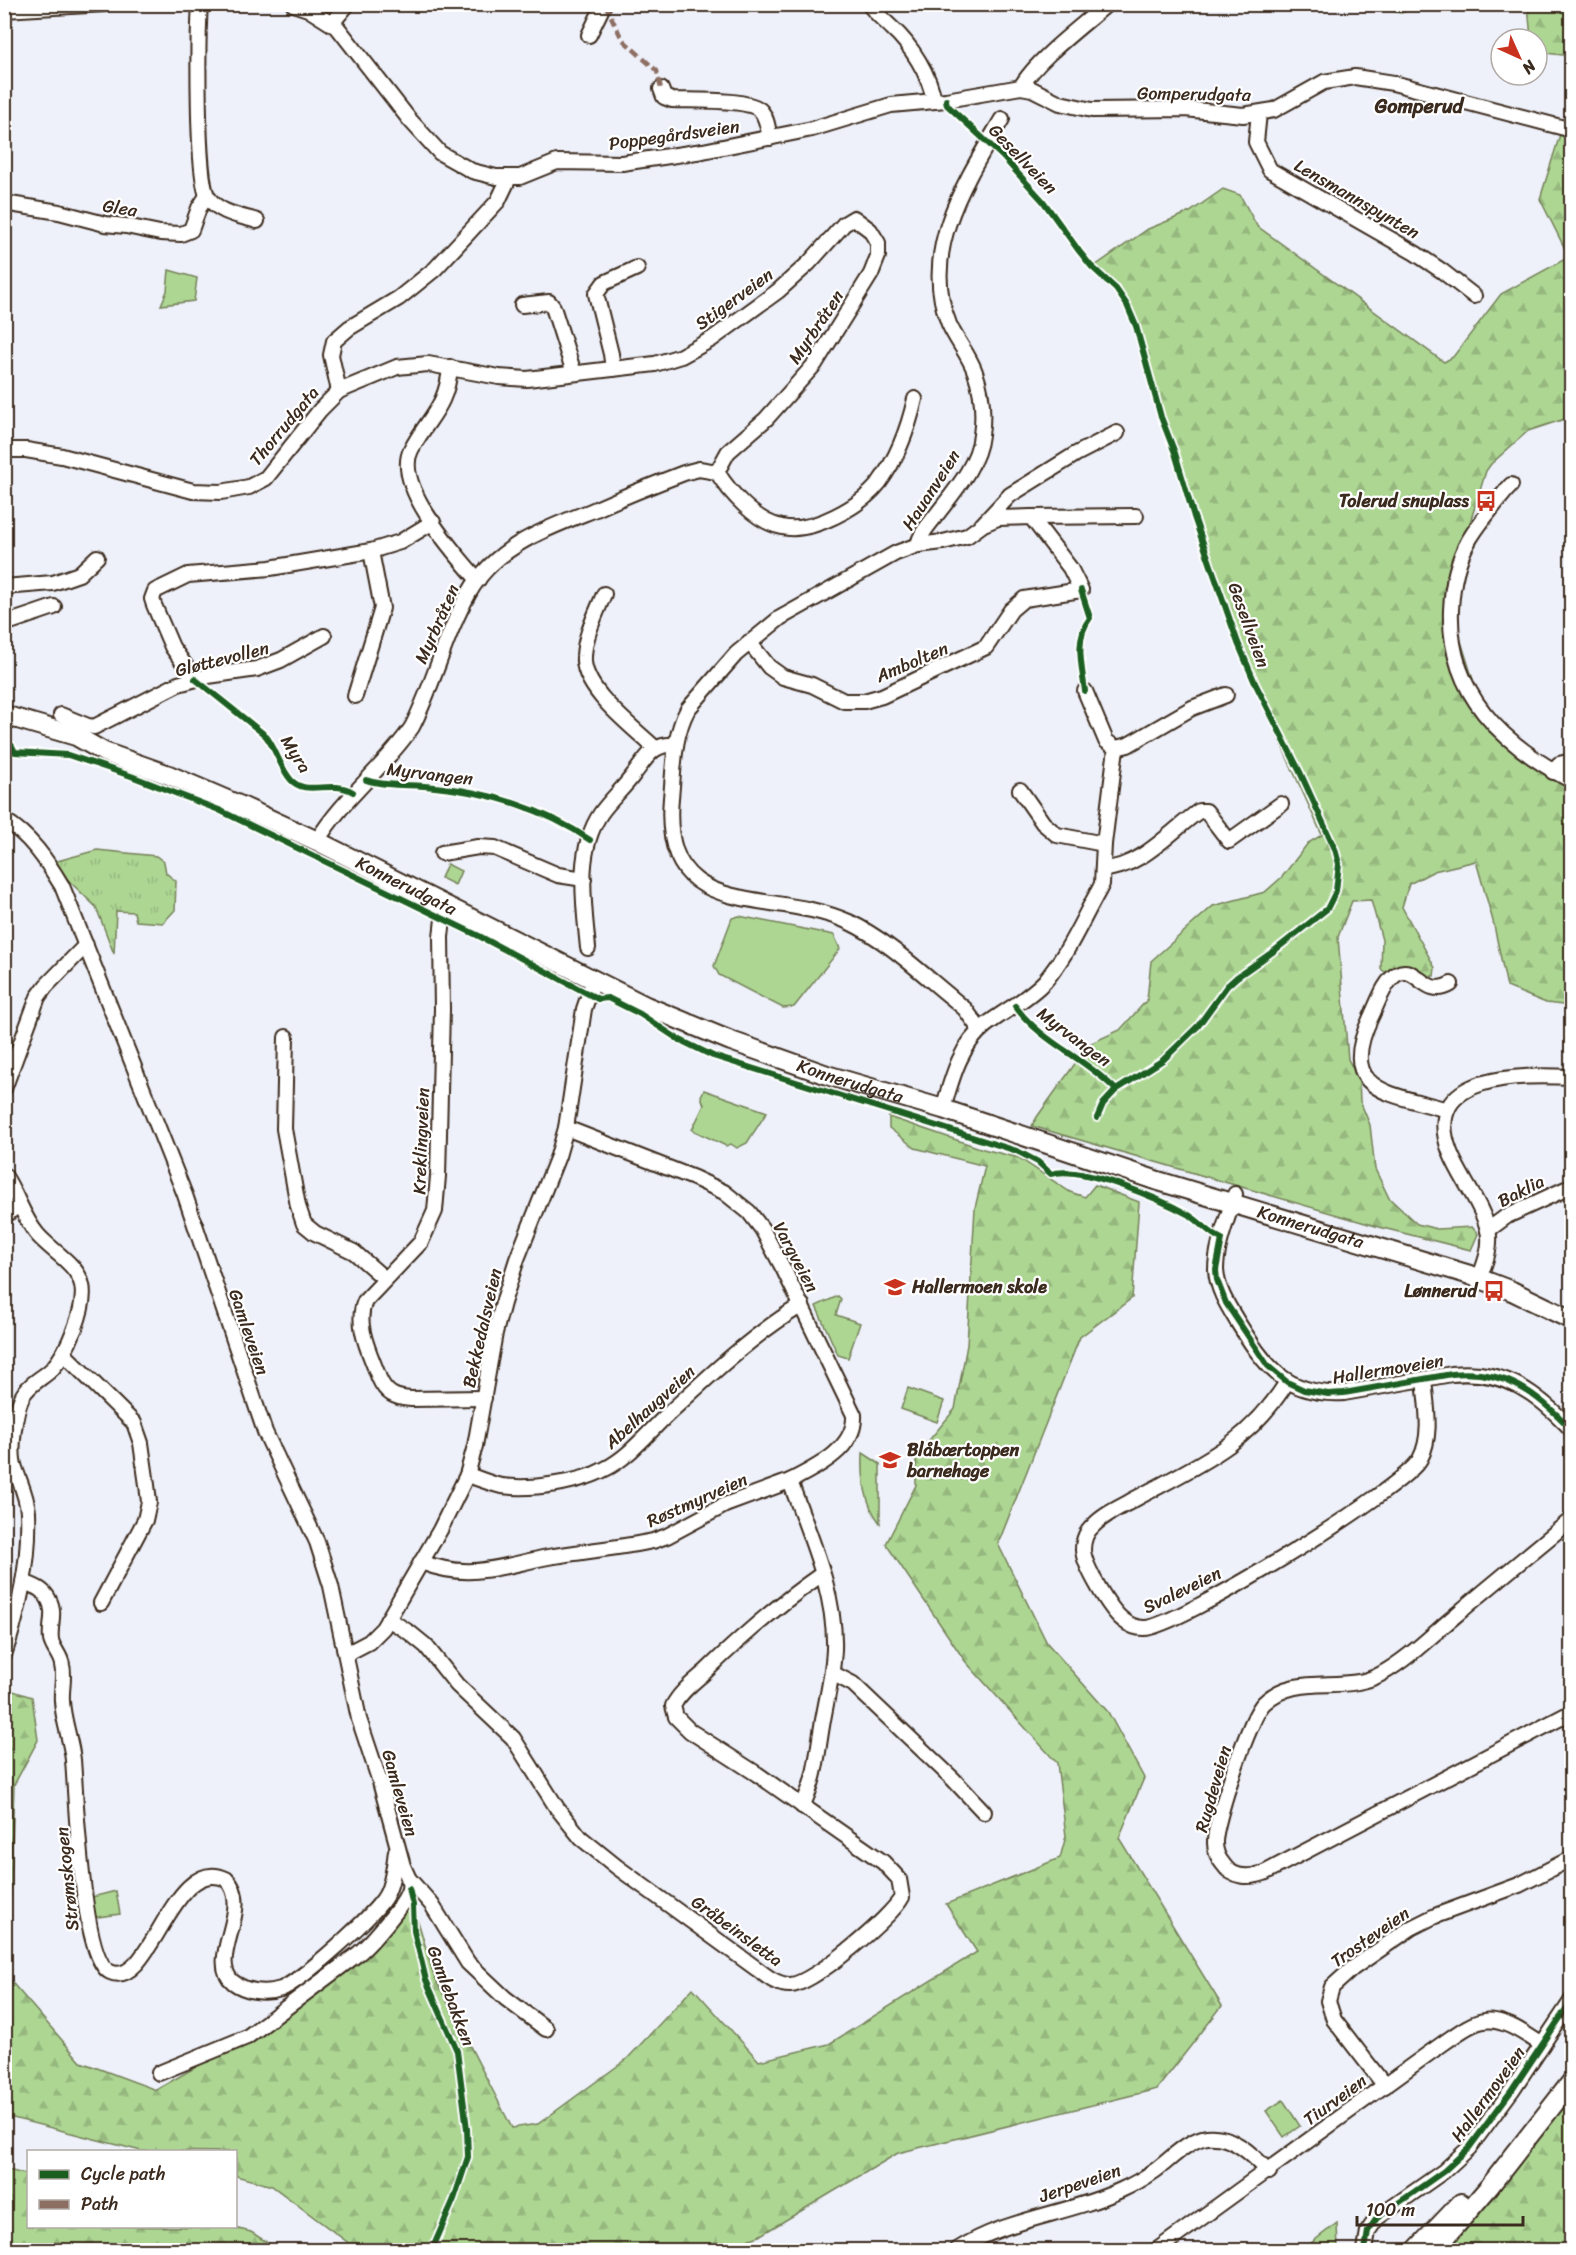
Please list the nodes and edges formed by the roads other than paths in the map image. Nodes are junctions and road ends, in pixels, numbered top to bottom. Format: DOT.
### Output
graph roads {
  1 [pos="105,4"];
  2 [pos="200,4"];
  3 [pos="293,4"];
  4 [pos="348,4"];
  5 [pos="603,4"];
  6 [pos="869,4"];
  7 [pos="1107,4"];
  8 [pos="4,10"];
  9 [pos="332,23"];
  10 [pos="589,35"];
  11 [pos="1021,87"];
  12 [pos="661,89"];
  13 [pos="934,101"];
  14 [pos="1259,113"];
  15 [pos="1002,119"];
  16 [pos="1572,130"];
  17 [pos="770,138"];
  18 [pos="509,178"];
  19 [pos="207,196"];
  20 [pos="4,203"];
  21 [pos="854,218"];
  22 [pos="257,221"];
  23 [pos="637,268"];
  24 [pos="1474,296"];
  25 [pos="522,305"];
  26 [pos="450,367"];
  27 [pos="613,369"];
  28 [pos="574,373"];
  29 [pos="339,391"];
  30 [pos="915,399"];
  31 [pos="1117,433"];
  32 [pos="4,450"];
  33 [pos="717,472"];
  34 [pos="1511,485"];
  35 [pos="1136,516"];
  36 [pos="1031,517"];
  37 [pos="433,522"];
  38 [pos="982,525"];
  39 [pos="918,545"];
  40 [pos="371,551"];
  41 [pos="98,556"];
  42 [pos="478,580"];
  43 [pos="4,586"];
  44 [pos="604,594"];
  45 [pos="54,607"];
  46 [pos="4,624"];
  47 [pos="324,636"];
  48 [pos="749,642"];
  49 [pos="195,679"];
  50 [pos="1085,692"];
  51 [pos="1226,695"];
  52 [pos="355,696"];
  53 [pos="4,715"];
  54 [pos="61,715"];
  55 [pos="4,728"];
  56 [pos="676,745"];
  57 [pos="655,748"];
  58 [pos="1116,748"];
  59 [pos="104,752"];
  60 [pos="1572,761"];
  61 [pos="1554,772"];
  62 [pos="1572,781"];
  63 [pos="1020,790"];
  64 [pos="1281,804"];
  65 [pos="4,820"];
  66 [pos="317,841"];
  67 [pos="1104,844"];
  68 [pos="441,853"];
  69 [pos="1103,869"];
  70 [pos="584,879"];
  71 [pos="449,907"];
  72 [pos="86,945"];
  73 [pos="588,948"];
  74 [pos="594,980"];
  75 [pos="1451,984"];
  76 [pos="980,1030"];
  77 [pos="286,1037"];
  78 [pos="1572,1077"];
  79 [pos="4,1089"];
  80 [pos="943,1109"];
  81 [pos="1447,1110"];
  82 [pos="566,1128"];
  83 [pos="4,1175"];
  84 [pos="1572,1186"];
  85 [pos="1234,1199"];
  86 [pos="18,1205"];
  87 [pos="4,1217"];
  88 [pos="1488,1230"];
  89 [pos="1481,1274"];
  90 [pos="385,1280"];
  91 [pos="801,1305"];
  92 [pos="1572,1307"];
  93 [pos="1572,1320"];
  94 [pos="64,1354"];
  95 [pos="1424,1379"];
  96 [pos="1287,1382"];
  97 [pos="483,1398"];
  98 [pos="1572,1430"];
  99 [pos="467,1475"];
  100 [pos="790,1481"];
  101 [pos="1572,1519"];
  102 [pos="421,1562"];
  103 [pos="822,1574"];
  104 [pos="23,1582"];
  105 [pos="100,1603"];
  106 [pos="388,1619"];
  107 [pos="346,1653"];
  108 [pos="4,1655"];
  109 [pos="832,1673"];
  110 [pos="1572,1712"];
  111 [pos="802,1806"];
  112 [pos="984,1812"];
  113 [pos="396,1846"];
  114 [pos="1572,1858"];
  115 [pos="409,1879"];
  116 [pos="1572,2000"];
  117 [pos="546,2029"];
  118 [pos="1542,2044"];
  119 [pos="159,2073"];
  120 [pos="1572,2081"];
  121 [pos="1385,2086"];
  122 [pos="1511,2157"];
  123 [pos="1269,2172"];
  124 [pos="1366,2248"];
  125 [pos="957,2250"];
  126 [pos="1157,2250"];
  127 [pos="1416,2250"];
  128 [pos="1435,2250"];
  1 -- 8 [label="street"];
  2 -- 19 [label="street"];
  3 -- 9 [label="street, Poppegårdsveien"];
  4 -- 9 [label="street"];
  5 -- 10 [label="street"];
  6 -- 13 [label="street"];
  7 -- 11 [label="street"];
  9 -- 18 [label="street, Poppegårdsveien"];
  11 -- 13 [label="street, Poppegårdsveien"];
  11 -- 14 [label="street, Gomperudgata"];
  12 -- 17 [label="street"];
  13 -- 17 [label="street, Poppegårdsveien"];
  14 -- 16 [label="street, Gomperudgata"];
  14 -- 24 [label="street, Lensmannspynten"];
  15 -- 39 [label="street, Hauanveien"];
  17 -- 18 [label="street, Poppegårdsveien"];
  18 -- 29 [label="street, Thorrudgata"];
  19 -- 20 [label="street, Glea"];
  19 -- 22 [label="street"];
  21 -- 27 [label="street, Stigerveien"];
  21 -- 33 [label="street, Myrbråten"];
  23 -- 27 [label="street"];
  25 -- 28 [label="street"];
  26 -- 28 [label="street, Stigerveien"];
  26 -- 29 [label="street, Stigerveien"];
  26 -- 37 [label="street"];
  27 -- 28 [label="street, Stigerveien"];
  29 -- 32 [label="street, Thorrudgata"];
  30 -- 33 [label="street"];
  31 -- 38 [label="street"];
  33 -- 42 [label="street, Myrbråten"];
  34 -- 61 [label="street"];
  35 -- 36 [label="street"];
  36 -- 38 [label="street"];
  36 -- 48 [label="street, Ambolten"];
  37 -- 40 [label="street, Gløttevollen"];
  37 -- 42 [label="street"];
  38 -- 39 [label="street"];
  39 -- 48 [label="street, Hauanveien"];
  40 -- 49 [label="street, Gløttevollen"];
  40 -- 52 [label="street"];
  41 -- 43 [label="street"];
  42 -- 66 [label="street, Myrbråten"];
  44 -- 57 [label="street"];
  45 -- 46 [label="street"];
  47 -- 49 [label="street, Gløttevollen"];
  48 -- 56 [label="street, Hauanveien"];
  49 -- 54 [label="street, Gløttevollen"];
  50 -- 58 [label="street"];
  51 -- 58 [label="street"];
  53 -- 59 [label="main road, Konnerudgata"];
  55 -- 59 [label="main road, Konnerudgata"];
  56 -- 57 [label="street"];
  56 -- 76 [label="street"];
  57 -- 70 [label="street"];
  58 -- 67 [label="street"];
  59 -- 66 [label="main road, Konnerudgata"];
  60 -- 61 [label="street"];
  61 -- 62 [label="street"];
  63 -- 67 [label="street"];
  64 -- 69 [label="street"];
  65 -- 72 [label="street, Gamleveien"];
  66 -- 71 [label="main road, Konnerudgata"];
  67 -- 69 [label="street"];
  68 -- 70 [label="street"];
  69 -- 76 [label="street"];
  70 -- 73 [label="street"];
  71 -- 74 [label="main road, Konnerudgata"];
  71 -- 90 [label="street, Kreklingveien"];
  72 -- 79 [label="street"];
  72 -- 107 [label="street, Gamleveien"];
  74 -- 80 [label="main road, Konnerudgata"];
  74 -- 82 [label="street, Bekkedalsveien"];
  75 -- 81 [label="street"];
  76 -- 80 [label="street"];
  77 -- 90 [label="street"];
  78 -- 81 [label="street"];
  80 -- 85 [label="main road, Konnerudgata"];
  81 -- 88 [label="street"];
  82 -- 91 [label="street, Vargveien"];
  82 -- 97 [label="street, Bekkedalsveien"];
  83 -- 86 [label="street"];
  84 -- 88 [label="street, Baklia"];
  85 -- 89 [label="main road, Konnerudgata"];
  85 -- 96 [label="street, Hallermoveien"];
  86 -- 87 [label="street"];
  86 -- 94 [label="street"];
  88 -- 89 [label="street"];
  89 -- 92 [label="main road, Konnerudgata"];
  89 -- 93 [label="main road, Konnerudgata"];
  90 -- 97 [label="street, Kreklingveien"];
  91 -- 99 [label="street, Abelhaugveien"];
  91 -- 100 [label="street, Vargveien"];
  94 -- 104 [label="street"];
  94 -- 105 [label="street"];
  95 -- 96 [label="street, Hallermoveien"];
  95 -- 96 [label="street, Svaleveien"];
  95 -- 98 [label="street, Hallermoveien"];
  97 -- 99 [label="street, Bekkedalsveien"];
  99 -- 102 [label="street, Bekkedalsveien"];
  100 -- 102 [label="street, Røstmyrveien"];
  100 -- 103 [label="street"];
  101 -- 110 [label="street, Rugdeveien"];
  102 -- 106 [label="street, Bekkedalsveien"];
  103 -- 109 [label="street"];
  103 -- 111 [label="street, Gråbeinsletta"];
  104 -- 108 [label="street"];
  104 -- 113 [label="street, Strømskogen"];
  106 -- 107 [label="street, Bekkedalsveien"];
  106 -- 111 [label="street, Gråbeinsletta"];
  107 -- 113 [label="street, Gamleveien"];
  109 -- 111 [label="street"];
  109 -- 112 [label="street"];
  113 -- 115 [label="street, Gamleveien"];
  114 -- 121 [label="street, Trosteveien"];
  115 -- 117 [label="street, Gamleveien"];
  115 -- 119 [label="street"];
  116 -- 118 [label="street, Hallermoveien"];
  118 -- 121 [label="street, Tiurveien"];
  118 -- 124 [label="street, Hallermoveien"];
  120 -- 122 [label="main road"];
  121 -- 123 [label="street, Tiurveien"];
  122 -- 127 [label="main road"];
  122 -- 128 [label="main road"];
  123 -- 125 [label="street, Jerpeveien"];
  123 -- 126 [label="street, Tiurveien"];
}
